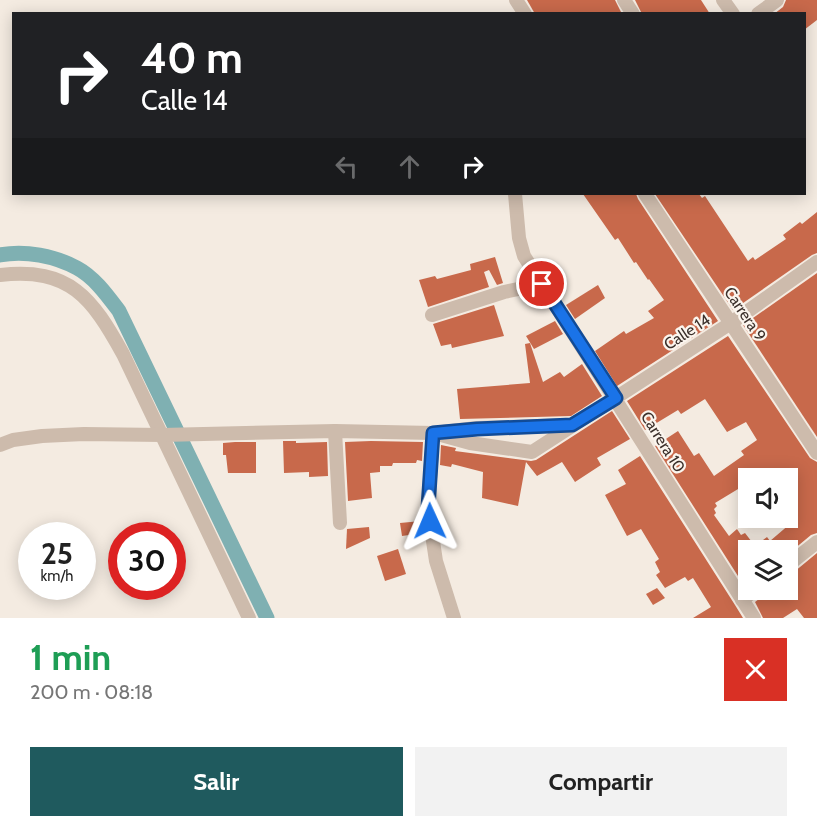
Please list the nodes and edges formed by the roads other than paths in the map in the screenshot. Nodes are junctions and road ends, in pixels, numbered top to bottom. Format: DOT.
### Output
graph roads {
  1 [pos="777,0"];
  2 [pos="761,12"];
  3 [pos="515,195"];
  4 [pos="646,195"];
  5 [pos="817,262"];
  6 [pos="0,275"];
  7 [pos="542,284"];
  8 [pos="432,315"];
  9 [pos="731,323"];
  10 [pos="616,398"];
  11 [pos="572,425"];
  12 [pos="334,431"];
  13 [pos="433,433"];
  14 [pos="162,435"];
  15 [pos="0,445"];
  16 [pos="817,453"];
  17 [pos="340,523"];
  18 [pos="817,542"];
  19 [pos="798,557"];
  20 [pos="738,594"];
  21 [pos="742,600"];
  22 [pos="249,618"];
  23 [pos="454,618"];
  24 [pos="754,618"];
  1 -- 2 [label="street"];
  3 -- 7 [label="street, Carrera 10"];
  4 -- 9 [label="street, Carrera 9"];
  5 -- 9 [label="street, Calle 14"];
  6 -- 14 [label="street"];
  7 -- 8 [label="street"];
  7 -- 10 [label="street, Carrera 10"];
  9 -- 10 [label="street, Calle 14"];
  9 -- 16 [label="street, Carrera 9"];
  10 -- 11 [label="street, Calle 14"];
  10 -- 20 [label="street, Carrera 10"];
  11 -- 13 [label="street, Calle 14"];
  11 -- 13 [label="street, Calle 14"];
  12 -- 13 [label="street, Calle 14"];
  12 -- 14 [label="street, Calle 14"];
  12 -- 17 [label="street"];
  13 -- 23 [label="street"];
  14 -- 15 [label="street, Calle 14"];
  14 -- 22 [label="street"];
  18 -- 19 [label="street"];
  21 -- 24 [label="street, Carrera 10"];
}
